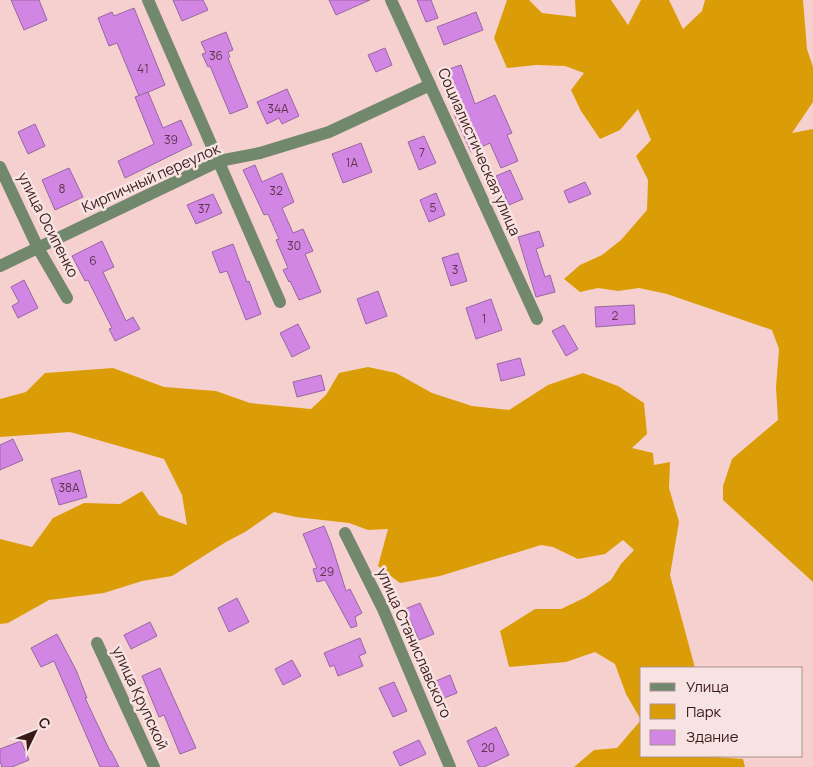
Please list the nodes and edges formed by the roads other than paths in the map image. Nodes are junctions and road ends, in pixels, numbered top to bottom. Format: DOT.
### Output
graph roads {
  1 [pos="148,0"];
  2 [pos="392,0"];
  3 [pos="430,85"];
  4 [pos="219,161"];
  5 [pos="0,167"];
  6 [pos="38,248"];
  7 [pos="0,266"];
  8 [pos="68,298"];
  9 [pos="280,302"];
  10 [pos="537,318"];
  11 [pos="345,533"];
  12 [pos="97,643"];
  13 [pos="154,767"];
  14 [pos="450,767"];
  1 -- 4 [label="street"];
  2 -- 3 [label="street, Социалистическая улица"];
  3 -- 4 [label="street, Кирпичный переулок"];
  3 -- 10 [label="street, Социалистическая улица"];
  4 -- 6 [label="street, Кирпичный переулок"];
  4 -- 9 [label="street"];
  5 -- 6 [label="street, улица Осипенко"];
  6 -- 7 [label="street, Кирпичный переулок"];
  6 -- 8 [label="street, улица Осипенко"];
  11 -- 14 [label="street, улица Станиславского"];
  12 -- 13 [label="street, улица Крупской"];
}
